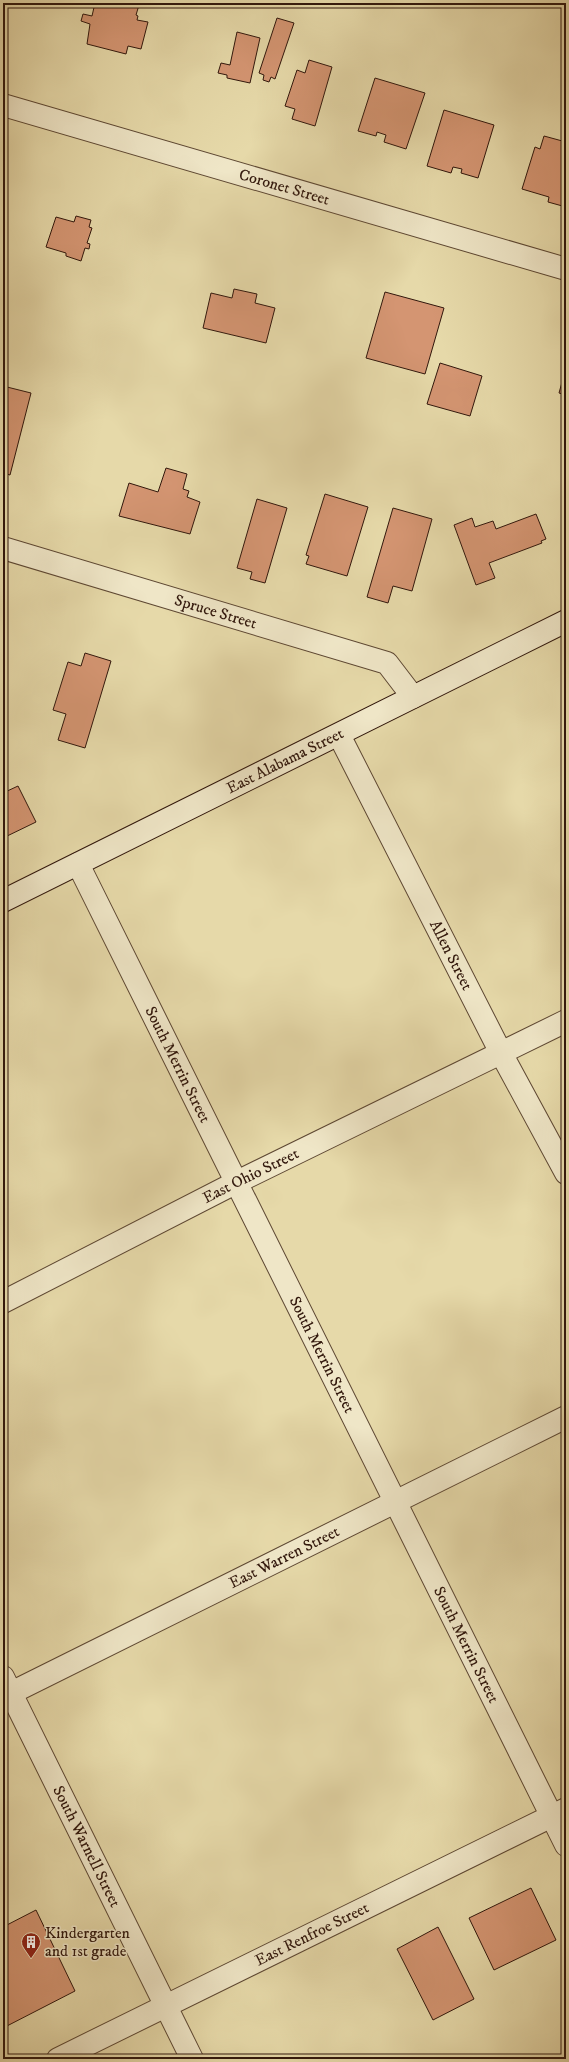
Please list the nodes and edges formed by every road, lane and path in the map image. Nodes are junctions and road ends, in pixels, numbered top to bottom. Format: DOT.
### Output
graph roads {
  1 [pos="3,105"];
  2 [pos="566,269"];
  3 [pos="3,548"];
  4 [pos="566,621"];
  5 [pos="413,697"];
  6 [pos="339,735"];
  7 [pos="78,864"];
  8 [pos="3,901"];
  9 [pos="566,1021"];
  10 [pos="501,1053"];
  11 [pos="566,1173"];
  12 [pos="237,1182"];
  13 [pos="3,1302"];
  14 [pos="566,1417"];
  15 [pos="396,1502"];
  16 [pos="6,1689"];
  17 [pos="559,1812"];
  18 [pos="566,1844"];
  19 [pos="165,2005"];
  20 [pos="58,2059"];
  21 [pos="192,2059"];
  1 -- 2 [label="street, Coronet Street"];
  3 -- 5 [label="street, Spruce Street"];
  4 -- 5 [label="street, East Alabama Street"];
  5 -- 6 [label="street, East Alabama Street"];
  6 -- 7 [label="street, East Alabama Street"];
  6 -- 10 [label="street, Allen Street"];
  7 -- 8 [label="street, East Alabama Street"];
  7 -- 12 [label="street, South Merrin Street"];
  9 -- 10 [label="street, East Ohio Street"];
  10 -- 11 [label="street, Allen Street"];
  10 -- 12 [label="street, East Ohio Street"];
  12 -- 13 [label="street, East Ohio Street"];
  12 -- 15 [label="street, South Merrin Street"];
  14 -- 15 [label="street, East Warren Street"];
  15 -- 16 [label="street, East Warren Street"];
  15 -- 17 [label="street, South Merrin Street"];
  16 -- 19 [label="street, South Warnell Street"];
  17 -- 18 [label="street, South Merrin Street"];
  17 -- 19 [label="street, East Renfroe Street"];
  19 -- 20 [label="street, East Renfroe Street"];
  19 -- 21 [label="street, South Warnell Street"];
}
